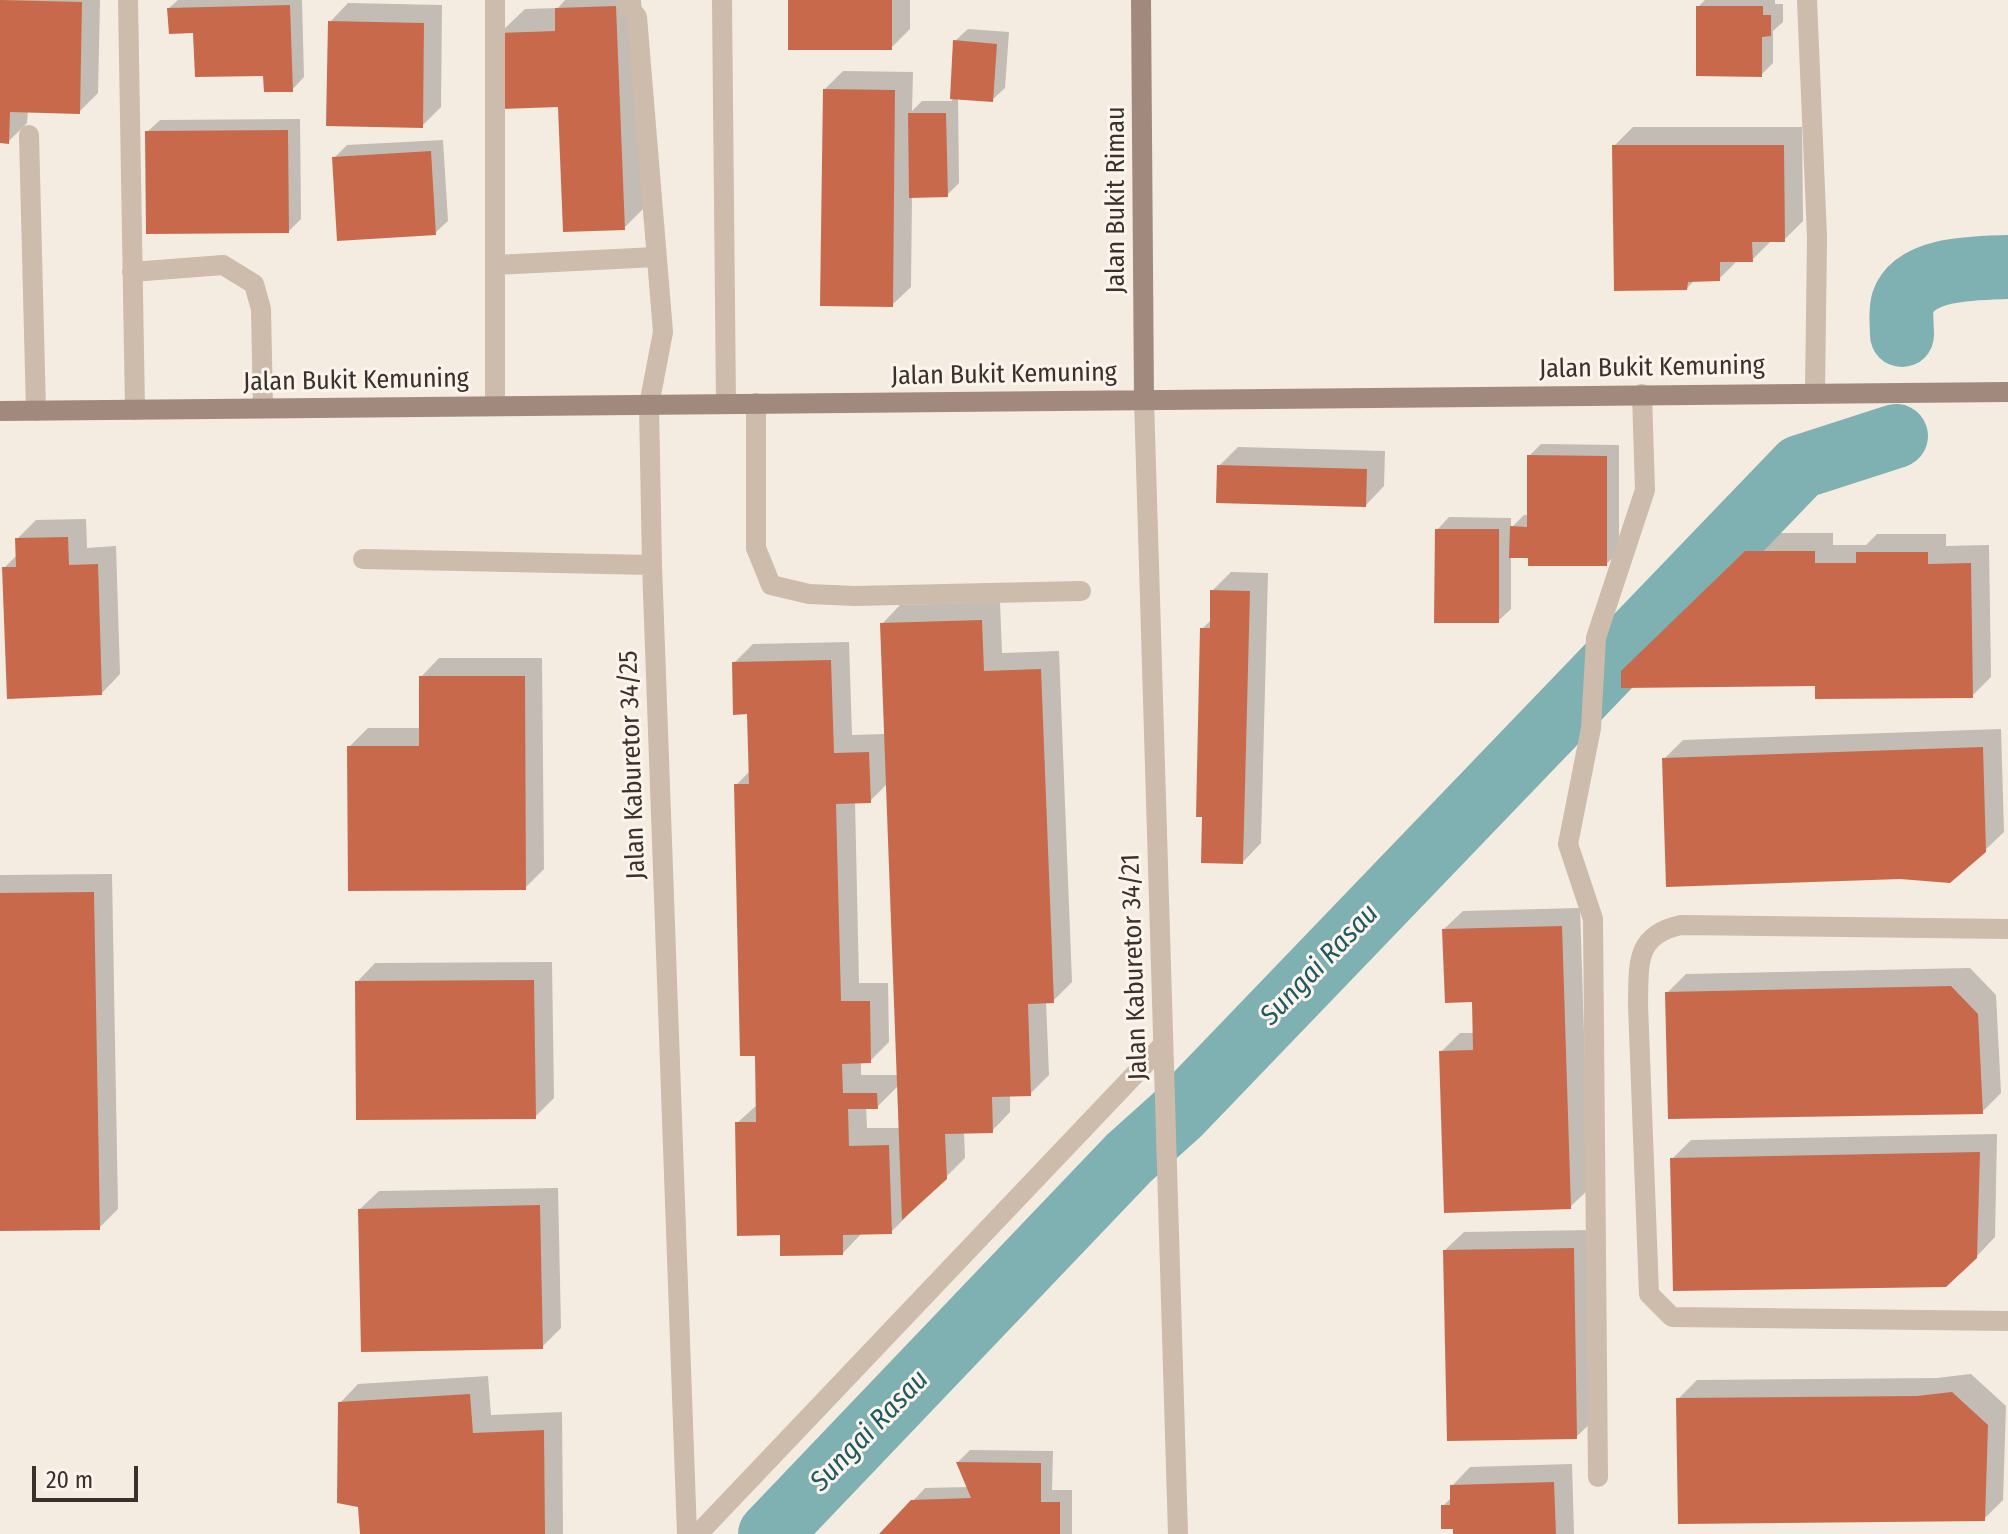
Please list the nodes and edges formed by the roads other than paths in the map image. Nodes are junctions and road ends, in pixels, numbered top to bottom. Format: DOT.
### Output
graph roads {
  1 [pos="128,0"];
  2 [pos="495,0"];
  3 [pos="624,0"];
  4 [pos="722,0"];
  5 [pos="1141,0"];
  6 [pos="1807,0"];
  7 [pos="29,135"];
  8 [pos="656,257"];
  9 [pos="495,265"];
  10 [pos="132,272"];
  11 [pos="1815,392"];
  12 [pos="2008,392"];
  13 [pos="1642,394"];
  14 [pos="1144,399"];
  15 [pos="756,403"];
  16 [pos="726,404"];
  17 [pos="649,405"];
  18 [pos="495,406"];
  19 [pos="263,408"];
  20 [pos="135,410"];
  21 [pos="0,411"];
  22 [pos="36,411"];
  23 [pos="363,559"];
  24 [pos="652,565"];
  25 [pos="1081,591"];
  26 [pos="2008,929"];
  27 [pos="1161,1047"];
  28 [pos="2008,1321"];
  29 [pos="1598,1477"];
  30 [pos="687,1534"];
  31 [pos="698,1534"];
  32 [pos="1178,1534"];
  1 -- 10 [label="street"];
  2 -- 9 [label="street"];
  3 -- 8 [label="street, Jalan Kaburetor 34/25"];
  4 -- 16 [label="street"];
  5 -- 14 [label="main road, Jalan Bukit Rimau"];
  6 -- 11 [label="street"];
  7 -- 22 [label="street"];
  8 -- 9 [label="street"];
  8 -- 17 [label="street, Jalan Kaburetor 34/25"];
  9 -- 18 [label="street"];
  10 -- 19 [label="street"];
  10 -- 20 [label="street"];
  11 -- 12 [label="main road, Jalan Bukit Kemuning"];
  11 -- 13 [label="main road, Jalan Bukit Kemuning"];
  13 -- 14 [label="main road, Jalan Bukit Kemuning"];
  13 -- 29 [label="street"];
  14 -- 15 [label="main road, Jalan Bukit Kemuning"];
  14 -- 27 [label="street, Jalan Kaburetor 34/21"];
  15 -- 16 [label="main road, Jalan Bukit Kemuning"];
  15 -- 25 [label="street"];
  16 -- 17 [label="main road, Jalan Bukit Kemuning"];
  17 -- 18 [label="main road, Jalan Bukit Kemuning"];
  17 -- 24 [label="street, Jalan Kaburetor 34/25"];
  18 -- 19 [label="main road, Jalan Bukit Kemuning"];
  19 -- 20 [label="main road, Jalan Bukit Kemuning"];
  20 -- 22 [label="main road, Jalan Bukit Kemuning"];
  21 -- 22 [label="main road, Jalan Bukit Kemuning"];
  23 -- 24 [label="street"];
  24 -- 30 [label="street, Jalan Kaburetor 34/25"];
  26 -- 28 [label="street"];
  27 -- 31 [label="street"];
  27 -- 32 [label="street, Jalan Kaburetor 34/21"];
}
